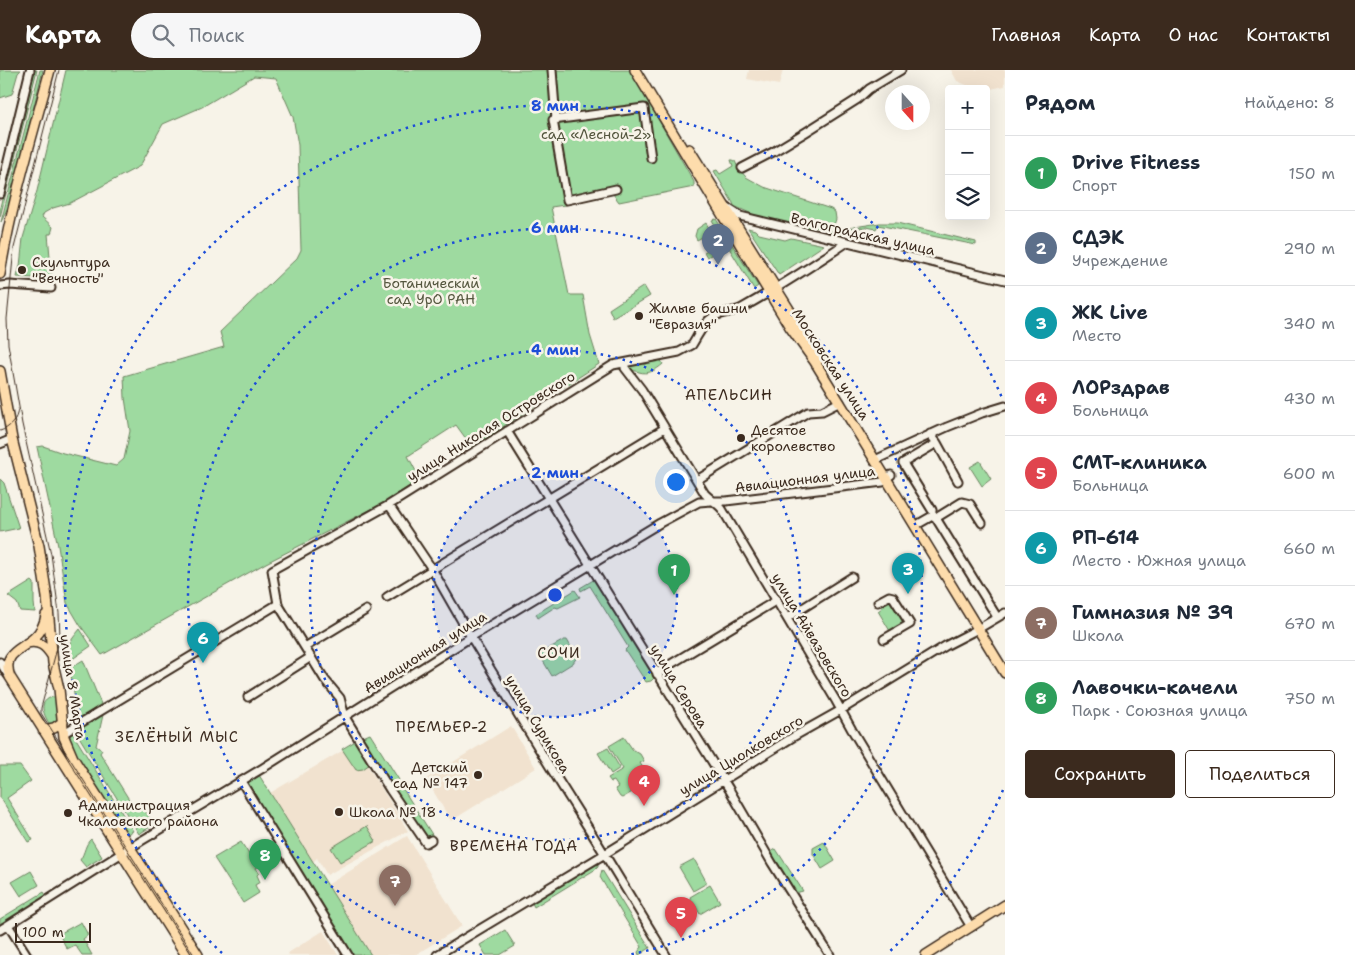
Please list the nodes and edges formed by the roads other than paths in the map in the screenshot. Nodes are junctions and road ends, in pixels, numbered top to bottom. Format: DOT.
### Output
graph roads {
  1 [pos="30,70"];
  2 [pos="50,70"];
  3 [pos="552,70"];
  4 [pos="635,70"];
  5 [pos="640,70"];
  6 [pos="900,70"];
  7 [pos="556,120"];
  8 [pos="650,158"];
  9 [pos="742,168"];
  10 [pos="616,189"];
  11 [pos="0,194"];
  12 [pos="722,209"];
  13 [pos="846,243"];
  14 [pos="0,274"];
  15 [pos="1005,280"];
  16 [pos="0,286"];
  17 [pos="51,288"];
  18 [pos="772,290"];
  19 [pos="625,363"];
  20 [pos="0,371"];
  21 [pos="840,402"];
  22 [pos="1005,406"];
  23 [pos="665,428"];
  24 [pos="507,431"];
  25 [pos="930,434"];
  26 [pos="12,439"];
  27 [pos="0,444"];
  28 [pos="937,444"];
  29 [pos="878,458"];
  30 [pos="889,476"];
  31 [pos="697,480"];
  32 [pos="958,481"];
  33 [pos="549,498"];
  34 [pos="712,501"];
  35 [pos="390,505"];
  36 [pos="932,510"];
  37 [pos="936,518"];
  38 [pos="920,523"];
  39 [pos="982,523"];
  40 [pos="590,565"];
  41 [pos="432,569"];
  42 [pos="852,577"];
  43 [pos="46,597"];
  44 [pos="387,597"];
  45 [pos="777,600"];
  46 [pos="878,602"];
  47 [pos="278,604"];
  48 [pos="366,610"];
  49 [pos="1005,613"];
  50 [pos="997,617"];
  51 [pos="788,618"];
  52 [pos="904,627"];
  53 [pos="981,627"];
  54 [pos="908,635"];
  55 [pos="471,637"];
  56 [pos="884,639"];
  57 [pos="24,644"];
  58 [pos="305,647"];
  59 [pos="13,654"];
  60 [pos="53,656"];
  61 [pos="311,657"];
  62 [pos="1005,661"];
  63 [pos="0,663"];
  64 [pos="1005,672"];
  65 [pos="657,674"];
  66 [pos="10,677"];
  67 [pos="248,696"];
  68 [pos="841,710"];
  69 [pos="345,717"];
  70 [pos="63,722"];
  71 [pos="43,730"];
  72 [pos="64,733"];
  73 [pos="723,780"];
  74 [pos="241,781"];
  75 [pos="431,840"];
  76 [pos="126,850"];
  77 [pos="604,854"];
  78 [pos="1005,905"];
  79 [pos="8,925"];
  80 [pos="971,927"];
  81 [pos="0,930"];
  82 [pos="27,955"];
  83 [pos="186,955"];
  84 [pos="198,955"];
  85 [pos="348,955"];
  86 [pos="437,955"];
  87 [pos="666,955"];
  88 [pos="830,955"];
  89 [pos="926,955"];
  1 -- 11 [label="street"];
  2 -- 14 [label="main road"];
  3 -- 7 [label="street"];
  4 -- 12 [label="main road, Московская улица"];
  5 -- 12 [label="main road, Московская улица"];
  6 -- 9 [label="street"];
  7 -- 8 [label="street"];
  7 -- 10 [label="street"];
  12 -- 13 [label="street, Волгоградская улица"];
  12 -- 18 [label="main road, Московская улица"];
  13 -- 15 [label="street, Волгоградская улица"];
  13 -- 18 [label="street, улица Николая Островского"];
  16 -- 17 [label="street"];
  18 -- 19 [label="street, улица Николая Островского"];
  18 -- 21 [label="main road, Московская улица"];
  18 -- 29 [label="main road, Московская улица"];
  19 -- 23 [label="street, улица Айвазовского"];
  19 -- 24 [label="street, улица Николая Островского"];
  20 -- 26 [label="main road, улица 8 Марта"];
  21 -- 29 [label="main road, Московская улица"];
  21 -- 31 [label="street"];
  22 -- 25 [label="street"];
  23 -- 31 [label="street, улица Айвазовского"];
  23 -- 33 [label="street"];
  24 -- 33 [label="street, улица Серова"];
  24 -- 35 [label="street, улица Николая Островского"];
  25 -- 28 [label="street"];
  25 -- 29 [label="street"];
  26 -- 27 [label="street"];
  26 -- 43 [label="main road, улица 8 Марта"];
  28 -- 32 [label="street"];
  28 -- 36 [label="street"];
  29 -- 30 [label="main road, Московская улица"];
  30 -- 34 [label="street, Авиационная улица"];
  30 -- 38 [label="main road, Московская улица"];
  30 -- 53 [label="main road, Московская улица"];
  31 -- 34 [label="street, улица Айвазовского"];
  33 -- 40 [label="street, улица Серова"];
  33 -- 41 [label="street"];
  34 -- 40 [label="street, Авиационная улица"];
  34 -- 45 [label="street, улица Айвазовского"];
  35 -- 41 [label="street, улица Сурикова"];
  35 -- 47 [label="street, улица Николая Островского"];
  37 -- 38 [label="street"];
  37 -- 39 [label="street"];
  37 -- 50 [label="street"];
  38 -- 53 [label="main road, Московская улица"];
  40 -- 55 [label="street, Авиационная улица"];
  40 -- 65 [label="street, улица Серова"];
  41 -- 44 [label="street"];
  41 -- 55 [label="street, улица Сурикова"];
  42 -- 51 [label="street"];
  43 -- 57 [label="main road, улица 8 Марта"];
  43 -- 60 [label="main road, улица 8 Марта"];
  45 -- 51 [label="street, улица Айвазовского"];
  45 -- 65 [label="street"];
  46 -- 52 [label="street"];
  47 -- 58 [label="street"];
  47 -- 72 [label="street"];
  48 -- 58 [label="street"];
  49 -- 50 [label="street, улица Циолковского"];
  50 -- 53 [label="street, улица Циолковского"];
  51 -- 68 [label="street, улица Айвазовского"];
  52 -- 54 [label="street"];
  52 -- 56 [label="street"];
  53 -- 62 [label="main road, Московская улица"];
  53 -- 64 [label="main road, Московская улица"];
  53 -- 68 [label="street, улица Циолковского"];
  55 -- 69 [label="street, Авиационная улица"];
  55 -- 77 [label="street, улица Сурикова"];
  57 -- 59 [label="main road, улица 8 Марта"];
  57 -- 60 [label="main road"];
  58 -- 61 [label="street"];
  59 -- 63 [label="street"];
  59 -- 66 [label="main road"];
  60 -- 70 [label="main road, улица 8 Марта"];
  61 -- 67 [label="street"];
  61 -- 69 [label="street"];
  63 -- 66 [label="street, улица 8 Марта"];
  65 -- 73 [label="street, улица Серова"];
  66 -- 71 [label="main road, улица 8 Марта"];
  68 -- 73 [label="street, улица Циолковского"];
  68 -- 80 [label="street, улица Айвазовского"];
  69 -- 74 [label="street, Авиационная улица"];
  69 -- 75 [label="street"];
  70 -- 71 [label="main road"];
  70 -- 72 [label="main road, улица 8 Марта"];
  71 -- 76 [label="main road, улица 8 Марта"];
  72 -- 76 [label="main road, улица 8 Марта"];
  73 -- 77 [label="street, улица Циолковского"];
  73 -- 88 [label="street, улица Серова"];
  74 -- 76 [label="street, Авиационная улица"];
  74 -- 85 [label="street"];
  76 -- 79 [label="street, Авиационная улица"];
  76 -- 83 [label="main road, улица 8 Марта"];
  76 -- 84 [label="main road, улица 8 Марта"];
  77 -- 86 [label="street, улица Циолковского"];
  77 -- 87 [label="street, улица Сурикова"];
  78 -- 80 [label="main road"];
  79 -- 81 [label="street, Авиационная улица"];
  79 -- 82 [label="street"];
  80 -- 89 [label="main road"];
}
